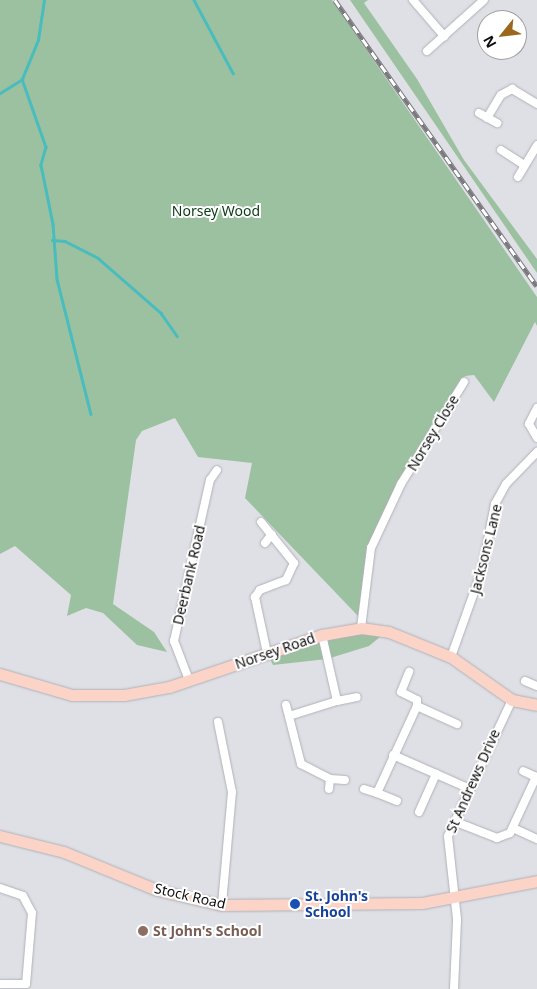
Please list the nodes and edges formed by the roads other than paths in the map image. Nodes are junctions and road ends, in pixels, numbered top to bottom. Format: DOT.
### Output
graph roads {
  1 [pos="413,0"];
  2 [pos="484,0"];
  3 [pos="444,36"];
  4 [pos="427,51"];
  5 [pos="537,104"];
  6 [pos="479,113"];
  7 [pos="487,118"];
  8 [pos="497,124"];
  9 [pos="537,145"];
  10 [pos="501,150"];
  11 [pos="524,165"];
  12 [pos="518,176"];
  13 [pos="464,382"];
  14 [pos="537,408"];
  15 [pos="537,438"];
  16 [pos="537,452"];
  17 [pos="217,470"];
  18 [pos="394,478"];
  19 [pos="401,484"];
  20 [pos="261,522"];
  21 [pos="272,534"];
  22 [pos="265,543"];
  23 [pos="361,628"];
  24 [pos="322,635"];
  25 [pos="267,653"];
  26 [pos="451,657"];
  27 [pos="410,672"];
  28 [pos="0,674"];
  29 [pos="189,680"];
  30 [pos="525,681"];
  31 [pos="537,686"];
  32 [pos="357,697"];
  33 [pos="512,700"];
  34 [pos="337,701"];
  35 [pos="536,702"];
  36 [pos="286,705"];
  37 [pos="417,706"];
  38 [pos="289,716"];
  39 [pos="218,722"];
  40 [pos="457,724"];
  41 [pos="393,755"];
  42 [pos="523,771"];
  43 [pos="436,774"];
  44 [pos="536,776"];
  45 [pos="330,780"];
  46 [pos="345,780"];
  47 [pos="329,789"];
  48 [pos="364,789"];
  49 [pos="470,789"];
  50 [pos="377,793"];
  51 [pos="397,802"];
  52 [pos="419,812"];
  53 [pos="456,822"];
  54 [pos="513,828"];
  55 [pos="0,836"];
  56 [pos="537,839"];
  57 [pos="537,881"];
  58 [pos="0,888"];
  59 [pos="455,894"];
  60 [pos="222,905"];
  61 [pos="0,984"];
  62 [pos="454,989"];
  1 -- 3 [label="street"];
  2 -- 3 [label="street"];
  3 -- 4 [label="street"];
  5 -- 7 [label="street"];
  6 -- 7 [label="street"];
  7 -- 8 [label="street"];
  9 -- 11 [label="street"];
  10 -- 11 [label="street"];
  11 -- 12 [label="street"];
  13 -- 19 [label="street, Norsey Close"];
  14 -- 15 [label="street"];
  16 -- 26 [label="street, Jacksons Lane"];
  17 -- 29 [label="street, Deerbank Road"];
  18 -- 19 [label="street, Norsey Close"];
  19 -- 23 [label="street, Norsey Close"];
  20 -- 21 [label="street"];
  21 -- 22 [label="street"];
  21 -- 25 [label="street"];
  23 -- 24 [label="street, Norsey Road"];
  23 -- 26 [label="street, Norsey Road"];
  24 -- 25 [label="street, Norsey Road"];
  24 -- 34 [label="street"];
  25 -- 29 [label="street, Norsey Road"];
  26 -- 33 [label="street, Norsey Road"];
  27 -- 37 [label="street"];
  28 -- 29 [label="street, Norsey Road"];
  30 -- 31 [label="street"];
  32 -- 34 [label="street"];
  33 -- 35 [label="street, Norsey Road"];
  33 -- 49 [label="street, St Andrews Drive"];
  34 -- 38 [label="street"];
  36 -- 38 [label="street"];
  37 -- 40 [label="street"];
  37 -- 41 [label="street"];
  38 -- 45 [label="street"];
  39 -- 60 [label="street"];
  41 -- 43 [label="street"];
  41 -- 50 [label="street"];
  42 -- 44 [label="street"];
  43 -- 49 [label="street"];
  43 -- 52 [label="street"];
  44 -- 54 [label="street"];
  45 -- 46 [label="street"];
  45 -- 47 [label="street"];
  48 -- 50 [label="street"];
  49 -- 53 [label="street, St Andrews Drive"];
  50 -- 51 [label="street"];
  53 -- 54 [label="street"];
  53 -- 59 [label="street, St Andrews Drive"];
  54 -- 56 [label="street"];
  55 -- 60 [label="street, Stock Road"];
  57 -- 59 [label="street, Stock Road"];
  58 -- 61 [label="street"];
  59 -- 60 [label="street, Stock Road"];
  59 -- 62 [label="street, St Andrews Drive"];
}
